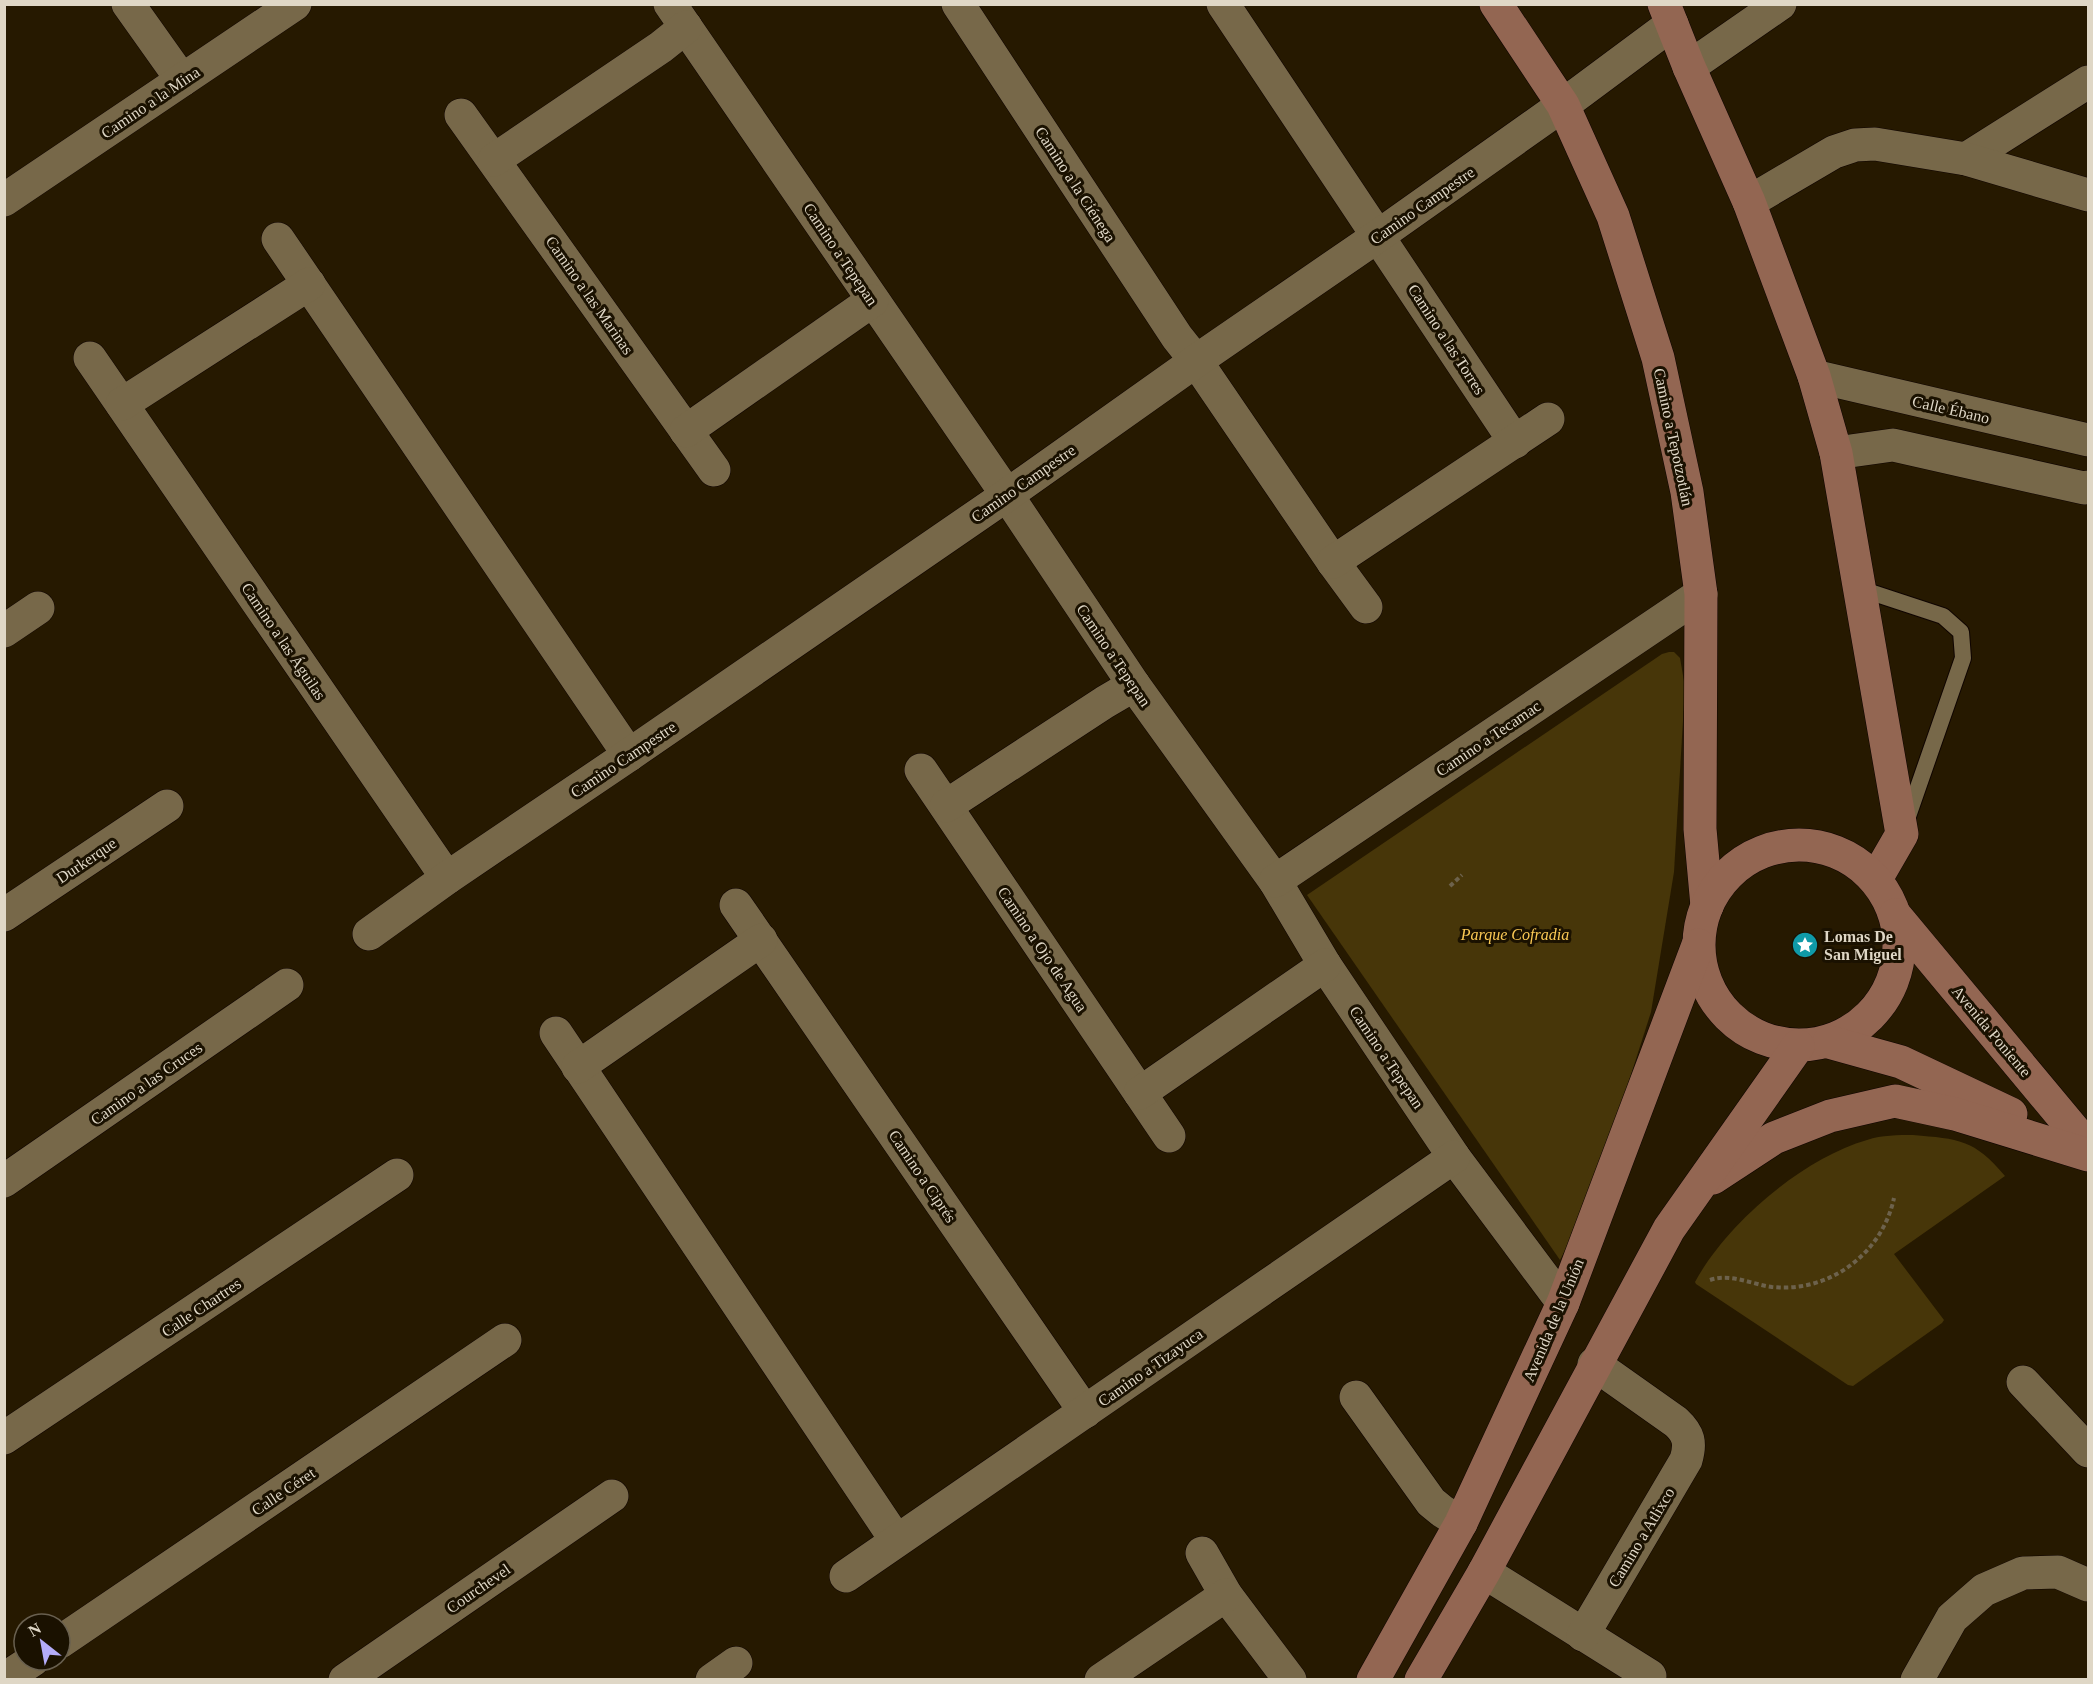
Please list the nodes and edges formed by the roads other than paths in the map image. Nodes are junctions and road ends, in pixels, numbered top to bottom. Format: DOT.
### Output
graph roads {
  1 [pos="128,4"];
  2 [pos="295,4"];
  3 [pos="958,4"];
  4 [pos="1223,4"];
  5 [pos="1496,4"];
  6 [pos="1780,4"];
  7 [pos="1668,14"];
  8 [pos="678,16"];
  9 [pos="1689,67"];
  10 [pos="182,81"];
  11 [pos="2088,82"];
  12 [pos="1563,105"];
  13 [pos="461,115"];
  14 [pos="1966,159"];
  15 [pos="494,160"];
  16 [pos="2088,195"];
  17 [pos="4,200"];
  18 [pos="1749,202"];
  19 [pos="1378,236"];
  20 [pos="278,239"];
  21 [pos="309,284"];
  22 [pos="872,301"];
  23 [pos="90,358"];
  24 [pos="1196,361"];
  25 [pos="1814,376"];
  26 [pos="122,404"];
  27 [pos="1548,419"];
  28 [pos="686,431"];
  29 [pos="2088,440"];
  30 [pos="1515,442"];
  31 [pos="1836,453"];
  32 [pos="714,470"];
  33 [pos="2088,487"];
  34 [pos="1007,495"];
  35 [pos="1333,562"];
  36 [pos="1858,588"];
  37 [pos="1701,594"];
  38 [pos="1366,607"];
  39 [pos="38,608"];
  40 [pos="4,632"];
  41 [pos="1134,685"];
  42 [pos="629,755"];
  43 [pos="921,770"];
  44 [pos="167,806"];
  45 [pos="946,806"];
  46 [pos="1902,834"];
  47 [pos="447,878"];
  48 [pos="1876,879"];
  49 [pos="1275,881"];
  50 [pos="736,905"];
  51 [pos="1707,906"];
  52 [pos="4,915"];
  53 [pos="1896,915"];
  54 [pos="369,934"];
  55 [pos="761,940"];
  56 [pos="1698,945"];
  57 [pos="1325,965"];
  58 [pos="287,985"];
  59 [pos="556,1033"];
  60 [pos="1829,1042"];
  61 [pos="1798,1046"];
  62 [pos="578,1067"];
  63 [pos="1140,1093"];
  64 [pos="1169,1136"];
  65 [pos="2088,1147"];
  66 [pos="2088,1154"];
  67 [pos="1454,1157"];
  68 [pos="398,1175"];
  69 [pos="4,1181"];
  70 [pos="1698,1187"];
  71 [pos="1563,1303"];
  72 [pos="505,1340"];
  73 [pos="1594,1364"];
  74 [pos="2023,1382"];
  75 [pos="1356,1397"];
  76 [pos="1085,1413"];
  77 [pos="4,1438"];
  78 [pos="2088,1451"];
  79 [pos="612,1496"];
  80 [pos="1461,1522"];
  81 [pos="896,1540"];
  82 [pos="1202,1552"];
  83 [pos="1484,1572"];
  84 [pos="846,1576"];
  85 [pos="2088,1585"];
  86 [pos="1226,1595"];
  87 [pos="72,1634"];
  88 [pos="1583,1635"];
  89 [pos="1650,1676"];
  90 [pos="345,1680"];
  91 [pos="1101,1680"];
  92 [pos="1290,1680"];
  93 [pos="1373,1680"];
  94 [pos="1421,1680"];
  95 [pos="1917,1680"];
  1 -- 10 [label="street"];
  2 -- 10 [label="street, Camino a la Mina"];
  3 -- 24 [label="street, Camino a la Ciénega"];
  4 -- 19 [label="street"];
  5 -- 12 [label="main road, Camino a Tepotzotlán"];
  6 -- 9 [label="street"];
  7 -- 9 [label="main road"];
  7 -- 12 [label="street, Camino Campestre"];
  8 -- 15 [label="street"];
  8 -- 22 [label="street, Camino a Tepepan"];
  9 -- 18 [label="main road"];
  10 -- 17 [label="street, Camino a la Mina"];
  11 -- 14 [label="street"];
  12 -- 19 [label="street, Camino Campestre"];
  12 -- 37 [label="main road, Camino a Tepotzotlán"];
  13 -- 15 [label="street, Camino a las Marinas"];
  14 -- 16 [label="street"];
  14 -- 18 [label="street"];
  15 -- 28 [label="street, Camino a las Marinas"];
  18 -- 25 [label="main road"];
  19 -- 24 [label="street, Camino Campestre"];
  19 -- 30 [label="street, Camino a las Torres"];
  20 -- 21 [label="street"];
  21 -- 26 [label="street"];
  21 -- 42 [label="street"];
  22 -- 28 [label="street"];
  22 -- 34 [label="street, Camino a Tepepan"];
  23 -- 26 [label="street, Camino a las Águilas"];
  24 -- 34 [label="street, Camino Campestre"];
  24 -- 35 [label="street"];
  25 -- 29 [label="street, Calle Ébano"];
  25 -- 31 [label="main road"];
  26 -- 47 [label="street, Camino a las Águilas"];
  27 -- 30 [label="street"];
  28 -- 32 [label="street, Camino a las Marinas"];
  30 -- 35 [label="street"];
  31 -- 33 [label="street"];
  31 -- 36 [label="main road"];
  34 -- 41 [label="street, Camino a Tepepan"];
  34 -- 42 [label="street, Camino Campestre"];
  35 -- 38 [label="street"];
  36 -- 46 [label="main road"];
  36 -- 46 [label="lane"];
  37 -- 49 [label="street, Camino a Tecamac"];
  37 -- 51 [label="main road, Camino a Tepotzotlán"];
  39 -- 40 [label="street"];
  41 -- 45 [label="street"];
  41 -- 49 [label="street, Camino a Tepepan"];
  42 -- 47 [label="street, Camino Campestre"];
  43 -- 45 [label="street, Camino a Ojo de Agua"];
  44 -- 52 [label="street, Durkerque"];
  45 -- 63 [label="street, Camino a Ojo de Agua"];
  46 -- 48 [label="main road"];
  47 -- 54 [label="street, Camino Campestre"];
  48 -- 51 [label="main road"];
  48 -- 53 [label="main road"];
  49 -- 57 [label="street, Camino a Tepepan"];
  50 -- 55 [label="street, Camino a Ciprés"];
  51 -- 56 [label="main road"];
  53 -- 60 [label="main road"];
  53 -- 65 [label="main road, Avenida Poniente"];
  55 -- 62 [label="street"];
  55 -- 76 [label="street, Camino a Ciprés"];
  56 -- 61 [label="main road"];
  56 -- 71 [label="main road, Avenida de la Unión"];
  57 -- 63 [label="street"];
  57 -- 67 [label="street, Camino a Tepepan"];
  58 -- 69 [label="street, Camino a las Cruces"];
  59 -- 62 [label="street"];
  60 -- 61 [label="main road"];
  60 -- 66 [label="main road"];
  61 -- 70 [label="main road"];
  62 -- 81 [label="street"];
  63 -- 64 [label="street, Camino a Ojo de Agua"];
  66 -- 70 [label="main road"];
  67 -- 71 [label="street, Camino a Tepepan"];
  67 -- 76 [label="street, Camino a Tizayuca"];
  68 -- 77 [label="street, Calle Chartres"];
  70 -- 73 [label="main road"];
  71 -- 80 [label="main road, Avenida de la Unión"];
  72 -- 87 [label="street, Calle Céret"];
  73 -- 83 [label="main road"];
  73 -- 88 [label="street, Camino a Atlixco"];
  74 -- 78 [label="street"];
  75 -- 80 [label="street"];
  76 -- 81 [label="street, Camino a Tizayuca"];
  79 -- 90 [label="street, Courchevel"];
  80 -- 93 [label="main road, Avenida de la Unión"];
  81 -- 84 [label="street, Camino a Tizayuca"];
  82 -- 86 [label="street"];
  83 -- 88 [label="street"];
  83 -- 94 [label="main road"];
  85 -- 95 [label="street"];
  86 -- 91 [label="street"];
  86 -- 92 [label="street"];
  88 -- 89 [label="street"];
}
